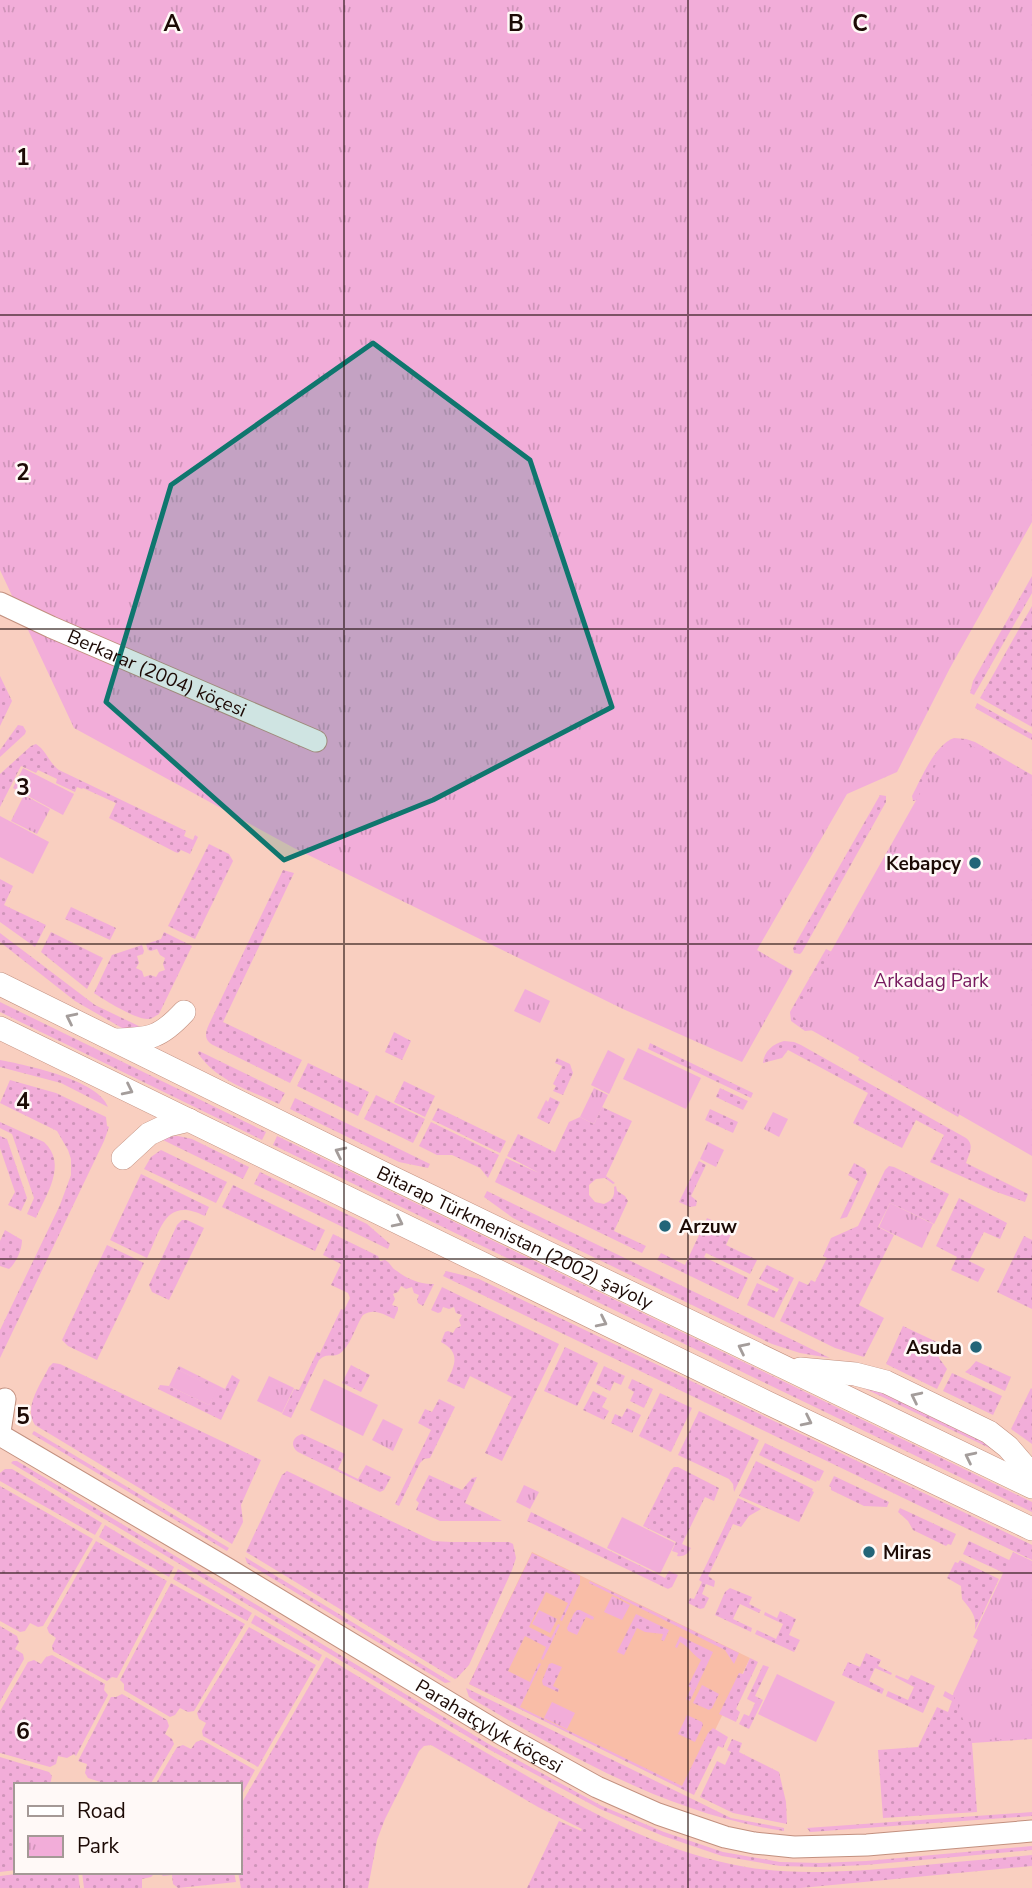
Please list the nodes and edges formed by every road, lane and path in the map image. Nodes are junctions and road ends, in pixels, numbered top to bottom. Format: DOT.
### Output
graph roads {
  1 [pos="0,603"];
  2 [pos="316,741"];
  3 [pos="0,984"];
  4 [pos="184,1012"];
  5 [pos="0,1028"];
  6 [pos="114,1040"];
  7 [pos="189,1120"];
  8 [pos="123,1158"];
  9 [pos="784,1367"];
  10 [pos="0,1403"];
  11 [pos="0,1433"];
  12 [pos="1032,1475"];
  13 [pos="1032,1486"];
  14 [pos="1032,1529"];
  15 [pos="1032,1831"];
  1 -- 2 [label="street, Berkarar (2004) köçesi"];
  6 -- 3 [label="main road, Bitarap Türkmenistan (2002) şaýoly, one-way"];
  4 -- 6 [label="main road"];
  5 -- 7 [label="main road, Bitarap Türkmenistan (2002) şaýoly, one-way"];
  9 -- 6 [label="main road, Bitarap Türkmenistan (2002) şaýoly, one-way"];
  7 -- 8 [label="main road"];
  7 -- 14 [label="main road, Bitarap Türkmenistan (2002) şaýoly, one-way"];
  12 -- 9 [label="main road, one-way"];
  13 -- 9 [label="main road, Bitarap Türkmenistan (2002) şaýoly, one-way"];
  10 -- 11 [label="street"];
  11 -- 15 [label="street, Parahatçylyk köçesi"];
}
